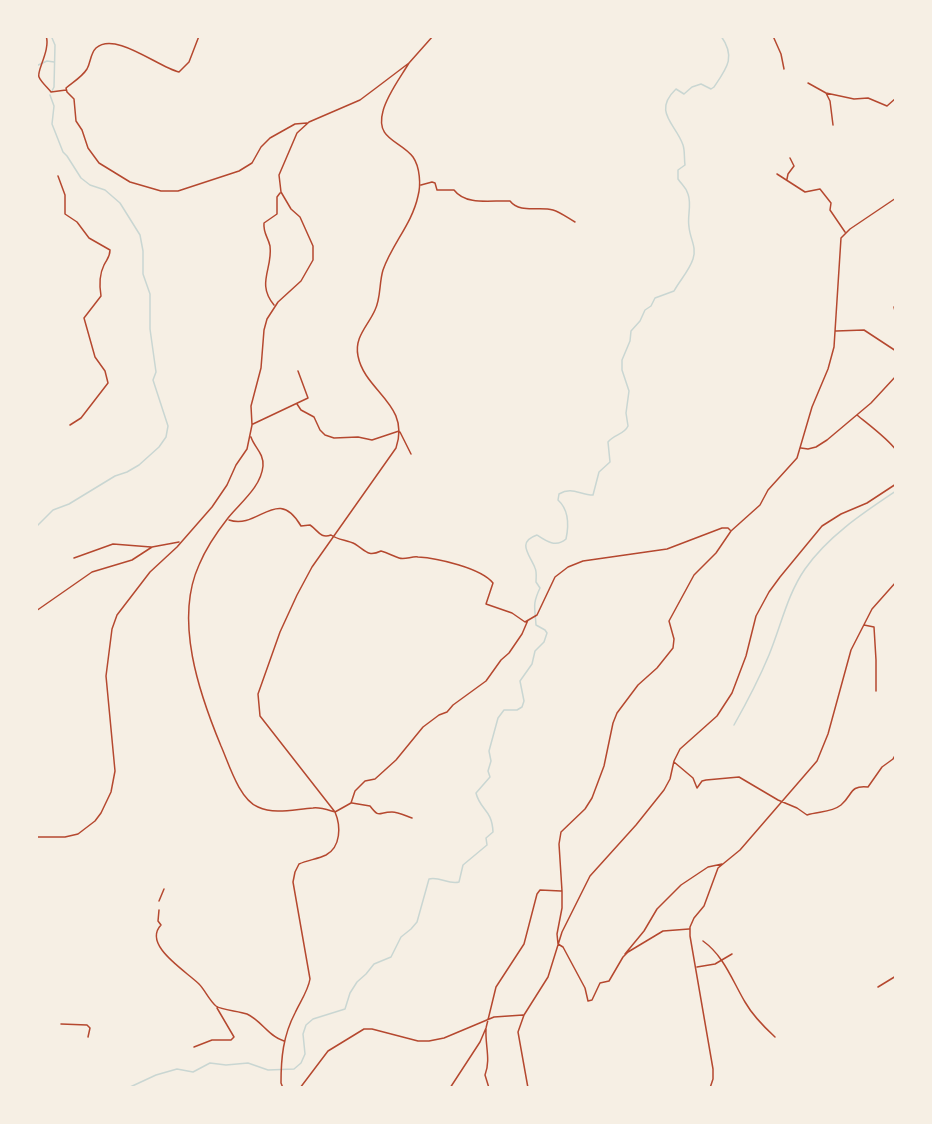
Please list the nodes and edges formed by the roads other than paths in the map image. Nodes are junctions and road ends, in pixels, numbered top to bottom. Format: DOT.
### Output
graph roads {
  1 [pos="46,36"];
  2 [pos="199,36"];
  3 [pos="433,36"];
  4 [pos="773,36"];
  5 [pos="409,63"];
  6 [pos="784,69"];
  7 [pos="808,83"];
  8 [pos="66,90"];
  9 [pos="826,93"];
  10 [pos="896,98"];
  11 [pos="309,122"];
  12 [pos="833,125"];
  13 [pos="790,158"];
  14 [pos="777,174"];
  15 [pos="58,176"];
  16 [pos="787,180"];
  17 [pos="420,186"];
  18 [pos="281,192"];
  19 [pos="896,198"];
  20 [pos="575,222"];
  21 [pos="845,232"];
  22 [pos="275,306"];
  23 [pos="894,307"];
  24 [pos="896,315"];
  25 [pos="835,331"];
  26 [pos="896,351"];
  27 [pos="298,371"];
  28 [pos="896,376"];
  29 [pos="297,404"];
  30 [pos="856,415"];
  31 [pos="70,425"];
  32 [pos="252,425"];
  33 [pos="400,431"];
  34 [pos="250,434"];
  35 [pos="800,448"];
  36 [pos="896,450"];
  37 [pos="411,454"];
  38 [pos="896,484"];
  39 [pos="227,520"];
  40 [pos="730,531"];
  41 [pos="334,538"];
  42 [pos="181,541"];
  43 [pos="152,547"];
  44 [pos="74,558"];
  45 [pos="896,582"];
  46 [pos="36,611"];
  47 [pos="528,620"];
  48 [pos="863,625"];
  49 [pos="876,691"];
  50 [pos="896,754"];
  51 [pos="674,761"];
  52 [pos="783,801"];
  53 [pos="351,802"];
  54 [pos="335,812"];
  55 [pos="412,818"];
  56 [pos="36,837"];
  57 [pos="896,859"];
  58 [pos="723,864"];
  59 [pos="895,869"];
  60 [pos="164,889"];
  61 [pos="562,891"];
  62 [pos="159,901"];
  63 [pos="159,910"];
  64 [pos="689,929"];
  65 [pos="703,941"];
  66 [pos="558,944"];
  67 [pos="732,954"];
  68 [pos="623,957"];
  69 [pos="723,959"];
  70 [pos="695,967"];
  71 [pos="896,976"];
  72 [pos="878,987"];
  73 [pos="217,1007"];
  74 [pos="524,1016"];
  75 [pos="487,1019"];
  76 [pos="61,1024"];
  77 [pos="486,1028"];
  78 [pos="88,1037"];
  79 [pos="775,1037"];
  80 [pos="284,1041"];
  81 [pos="194,1047"];
  82 [pos="283,1088"];
  83 [pos="300,1088"];
  84 [pos="450,1088"];
  85 [pos="489,1088"];
  86 [pos="528,1088"];
  87 [pos="710,1088"];
  1 -- 8 [label="street"];
  2 -- 8 [label="street"];
  3 -- 5 [label="street"];
  4 -- 6 [label="street"];
  5 -- 11 [label="street"];
  5 -- 17 [label="street"];
  7 -- 9 [label="street"];
  8 -- 11 [label="street"];
  9 -- 10 [label="street"];
  9 -- 12 [label="street"];
  11 -- 18 [label="street"];
  13 -- 16 [label="street"];
  14 -- 16 [label="street"];
  15 -- 31 [label="street"];
  16 -- 21 [label="street"];
  17 -- 20 [label="street"];
  17 -- 33 [label="street"];
  18 -- 22 [label="street"];
  18 -- 22 [label="street"];
  19 -- 21 [label="street"];
  21 -- 25 [label="street"];
  22 -- 32 [label="street"];
  23 -- 24 [label="street"];
  25 -- 26 [label="street"];
  25 -- 35 [label="street"];
  27 -- 29 [label="street"];
  28 -- 30 [label="street"];
  29 -- 32 [label="street"];
  29 -- 33 [label="street"];
  30 -- 35 [label="street"];
  30 -- 36 [label="street"];
  32 -- 34 [label="street"];
  33 -- 37 [label="street"];
  33 -- 41 [label="street"];
  34 -- 39 [label="street"];
  34 -- 42 [label="street"];
  35 -- 40 [label="street"];
  38 -- 51 [label="street"];
  39 -- 41 [label="street"];
  39 -- 54 [label="street"];
  40 -- 47 [label="street"];
  40 -- 61 [label="street"];
  41 -- 47 [label="street"];
  41 -- 54 [label="street"];
  42 -- 43 [label="street"];
  42 -- 56 [label="street"];
  43 -- 44 [label="street"];
  43 -- 46 [label="street"];
  45 -- 48 [label="street"];
  47 -- 53 [label="street"];
  48 -- 49 [label="street"];
  48 -- 52 [label="street"];
  50 -- 52 [label="street"];
  51 -- 52 [label="street"];
  51 -- 66 [label="street"];
  52 -- 58 [label="street"];
  53 -- 54 [label="street"];
  53 -- 55 [label="street"];
  54 -- 80 [label="street"];
  57 -- 59 [label="street"];
  58 -- 64 [label="street"];
  58 -- 68 [label="street"];
  60 -- 62 [label="street"];
  61 -- 66 [label="street"];
  61 -- 75 [label="street"];
  63 -- 73 [label="street"];
  64 -- 68 [label="street"];
  64 -- 70 [label="street"];
  65 -- 69 [label="street"];
  66 -- 68 [label="street"];
  66 -- 74 [label="street"];
  67 -- 69 [label="street"];
  69 -- 70 [label="street"];
  69 -- 79 [label="street"];
  70 -- 87 [label="street"];
  71 -- 72 [label="street"];
  73 -- 80 [label="street"];
  73 -- 81 [label="street"];
  74 -- 75 [label="street"];
  74 -- 86 [label="street"];
  75 -- 77 [label="street"];
  75 -- 83 [label="street"];
  76 -- 78 [label="street"];
  77 -- 84 [label="street"];
  77 -- 85 [label="street"];
  80 -- 82 [label="street"];
}
